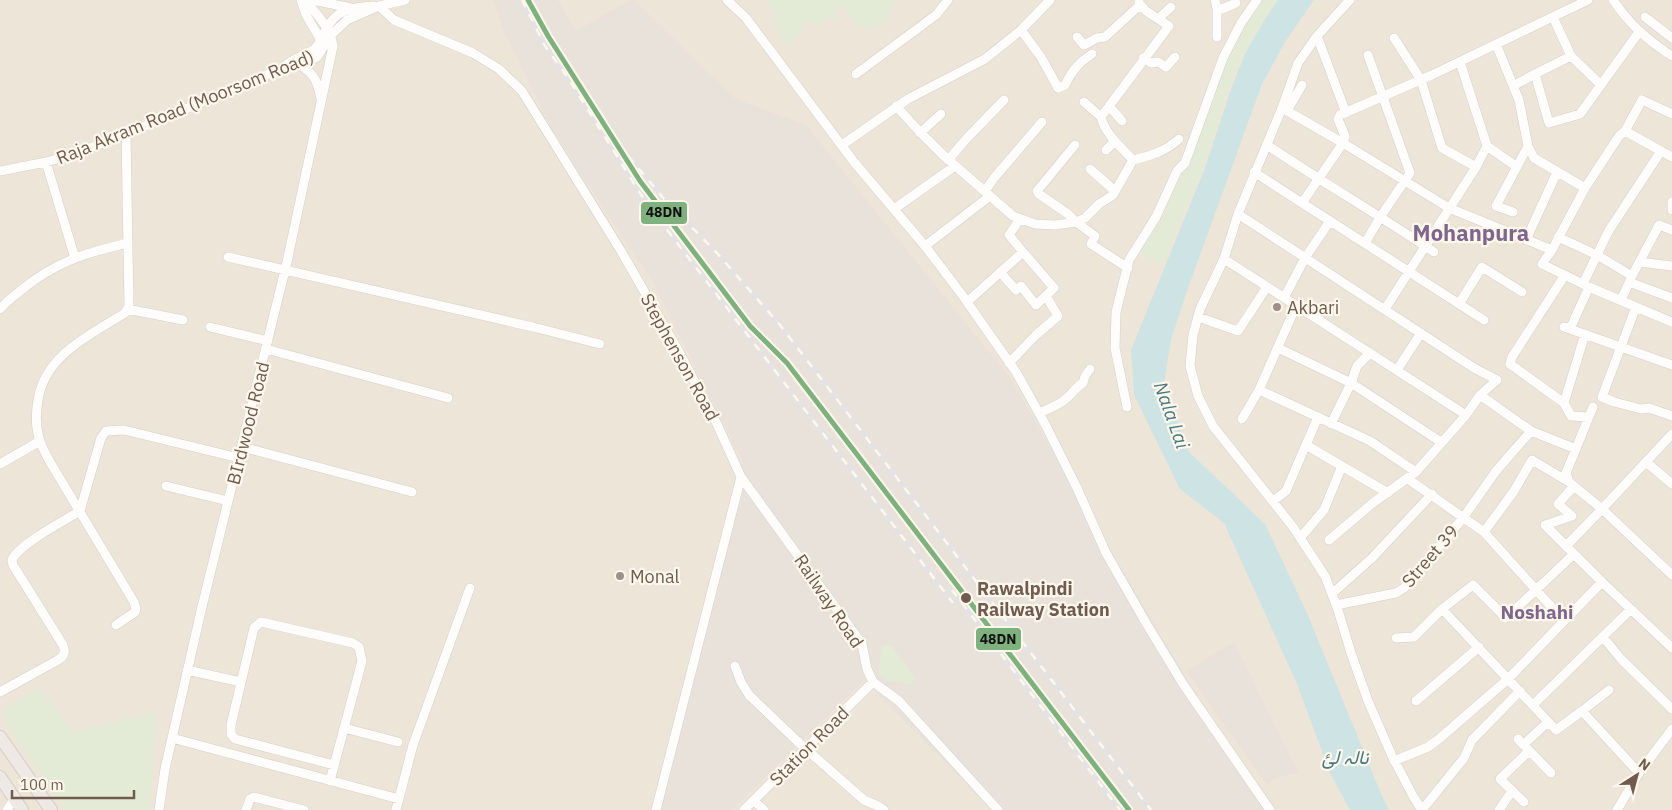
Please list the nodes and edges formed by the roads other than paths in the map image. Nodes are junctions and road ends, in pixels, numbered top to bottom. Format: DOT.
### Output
graph roads {
  1 [pos="303,0"];
  2 [pos="313,0"];
  3 [pos="405,0"];
  4 [pos="727,0"];
  5 [pos="948,0"];
  6 [pos="1050,0"];
  7 [pos="1257,0"];
  8 [pos="1350,0"];
  9 [pos="1588,0"];
  10 [pos="1613,0"];
  11 [pos="1140,2"];
  12 [pos="1236,4"];
  13 [pos="379,6"];
  14 [pos="1171,7"];
  15 [pos="351,8"];
  16 [pos="1215,10"];
  17 [pos="1552,17"];
  18 [pos="1645,17"];
  19 [pos="1158,18"];
  20 [pos="1021,30"];
  21 [pos="329,32"];
  22 [pos="1639,32"];
  23 [pos="1316,36"];
  24 [pos="1077,37"];
  25 [pos="1217,37"];
  26 [pos="1394,38"];
  27 [pos="1672,38"];
  28 [pos="323,43"];
  29 [pos="1496,44"];
  30 [pos="332,54"];
  31 [pos="1092,54"];
  32 [pos="1368,55"];
  33 [pos="1571,56"];
  34 [pos="1672,56"];
  35 [pos="1175,57"];
  36 [pos="1144,58"];
  37 [pos="1460,62"];
  38 [pos="300,65"];
  39 [pos="283,68"];
  40 [pos="856,74"];
  41 [pos="1535,74"];
  42 [pos="1421,80"];
  43 [pos="1302,85"];
  44 [pos="1601,85"];
  45 [pos="1513,86"];
  46 [pos="1383,97"];
  47 [pos="1004,100"];
  48 [pos="1084,102"];
  49 [pos="322,104"];
  50 [pos="896,106"];
  51 [pos="1110,106"];
  52 [pos="1285,109"];
  53 [pos="1346,113"];
  54 [pos="941,114"];
  55 [pos="1672,114"];
  56 [pos="1100,117"];
  57 [pos="1122,120"];
  58 [pos="1042,122"];
  59 [pos="1625,131"];
  60 [pos="920,133"];
  61 [pos="126,134"];
  62 [pos="1179,139"];
  63 [pos="1115,141"];
  64 [pos="1343,143"];
  65 [pos="842,145"];
  66 [pos="1075,145"];
  67 [pos="1267,145"];
  68 [pos="1487,146"];
  69 [pos="1528,146"];
  70 [pos="1106,150"];
  71 [pos="1661,151"];
  72 [pos="1672,157"];
  73 [pos="1133,160"];
  74 [pos="46,162"];
  75 [pos="952,163"];
  76 [pos="1476,167"];
  77 [pos="1517,167"];
  78 [pos="1090,169"];
  79 [pos="0,171"];
  80 [pos="1254,172"];
  81 [pos="1558,172"];
  82 [pos="1318,179"];
  83 [pos="1404,181"];
  84 [pos="1585,188"];
  85 [pos="1115,191"];
  86 [pos="987,194"];
  87 [pos="1672,202"];
  88 [pos="1302,203"];
  89 [pos="1450,208"];
  90 [pos="894,209"];
  91 [pos="1672,210"];
  92 [pos="1513,212"];
  93 [pos="1238,214"];
  94 [pos="1381,216"];
  95 [pos="1020,218"];
  96 [pos="1330,221"];
  97 [pos="1076,222"];
  98 [pos="1672,230"];
  99 [pos="1558,238"];
  100 [pos="1526,240"];
  101 [pos="128,243"];
  102 [pos="1365,243"];
  103 [pos="925,246"];
  104 [pos="1425,246"];
  105 [pos="1552,250"];
  106 [pos="1023,252"];
  107 [pos="1434,252"];
  108 [pos="1597,255"];
  109 [pos="228,257"];
  110 [pos="75,258"];
  111 [pos="1305,258"];
  112 [pos="1224,259"];
  113 [pos="1640,262"];
  114 [pos="1672,266"];
  115 [pos="1128,268"];
  116 [pos="285,271"];
  117 [pos="1408,271"];
  118 [pos="1000,272"];
  119 [pos="1565,275"];
  120 [pos="1631,279"];
  121 [pos="1586,285"];
  122 [pos="1267,287"];
  123 [pos="1522,292"];
  124 [pos="1046,296"];
  125 [pos="1284,298"];
  126 [pos="1672,298"];
  127 [pos="1621,300"];
  128 [pos="967,302"];
  129 [pos="1459,304"];
  130 [pos="1296,306"];
  131 [pos="1636,307"];
  132 [pos="0,309"];
  133 [pos="127,309"];
  134 [pos="1384,309"];
  135 [pos="1198,317"];
  136 [pos="183,320"];
  137 [pos="1484,320"];
  138 [pos="1672,322"];
  139 [pos="210,327"];
  140 [pos="1421,334"];
  141 [pos="1585,334"];
  142 [pos="600,344"];
  143 [pos="267,345"];
  144 [pos="1621,347"];
  145 [pos="1278,348"];
  146 [pos="1370,353"];
  147 [pos="1009,363"];
  148 [pos="1672,365"];
  149 [pos="1090,369"];
  150 [pos="1397,370"];
  151 [pos="1351,383"];
  152 [pos="1259,390"];
  153 [pos="1480,395"];
  154 [pos="448,398"];
  155 [pos="1564,403"];
  156 [pos="1127,407"];
  157 [pos="1593,407"];
  158 [pos="1039,413"];
  159 [pos="1466,415"];
  160 [pos="1672,416"];
  161 [pos="1318,417"];
  162 [pos="1589,417"];
  163 [pos="1242,418"];
  164 [pos="1332,424"];
  165 [pos="1531,431"];
  166 [pos="1672,434"];
  167 [pos="40,441"];
  168 [pos="1441,442"];
  169 [pos="1306,445"];
  170 [pos="242,447"];
  171 [pos="1576,449"];
  172 [pos="239,458"];
  173 [pos="1646,462"];
  174 [pos="0,464"];
  175 [pos="1342,466"];
  176 [pos="1416,472"];
  177 [pos="741,477"];
  178 [pos="1408,479"];
  179 [pos="1571,484"];
  180 [pos="1672,484"];
  181 [pos="166,486"];
  182 [pos="412,492"];
  183 [pos="1388,493"];
  184 [pos="1432,494"];
  185 [pos="228,501"];
  186 [pos="1273,502"];
  187 [pos="1602,510"];
  188 [pos="80,511"];
  189 [pos="1463,518"];
  190 [pos="1484,532"];
  191 [pos="1300,538"];
  192 [pos="1328,540"];
  193 [pos="1566,546"];
  194 [pos="1574,554"];
  195 [pos="1672,575"];
  196 [pos="1602,582"];
  197 [pos="470,588"];
  198 [pos="1537,589"];
  199 [pos="1335,591"];
  200 [pos="1336,604"];
  201 [pos="1442,609"];
  202 [pos="1630,610"];
  203 [pos="1564,620"];
  204 [pos="116,625"];
  205 [pos="1603,637"];
  206 [pos="1396,638"];
  207 [pos="1478,648"];
  208 [pos="1672,648"];
  209 [pos="735,666"];
  210 [pos="187,670"];
  211 [pos="1508,679"];
  212 [pos="241,682"];
  213 [pos="873,682"];
  214 [pos="1609,690"];
  215 [pos="1520,691"];
  216 [pos="0,692"];
  217 [pos="1416,701"];
  218 [pos="1533,705"];
  219 [pos="1672,709"];
  220 [pos="1582,711"];
  221 [pos="1548,722"];
  222 [pos="344,728"];
  223 [pos="1672,729"];
  224 [pos="0,737"];
  225 [pos="172,738"];
  226 [pos="398,742"];
  227 [pos="1523,745"];
  228 [pos="805,748"];
  229 [pos="1394,761"];
  230 [pos="334,765"];
  231 [pos="1551,773"];
  232 [pos="1639,773"];
  233 [pos="0,778"];
  234 [pos="330,781"];
  235 [pos="1512,791"];
  236 [pos="14,799"];
  237 [pos="399,799"];
  238 [pos="754,801"];
  239 [pos="1524,802"];
  240 [pos="7,810"];
  241 [pos="22,810"];
  242 [pos="51,810"];
  243 [pos="160,810"];
  244 [pos="246,810"];
  245 [pos="304,810"];
  246 [pos="396,810"];
  247 [pos="656,810"];
  248 [pos="744,810"];
  249 [pos="764,810"];
  250 [pos="884,810"];
  251 [pos="998,810"];
  252 [pos="1270,810"];
  253 [pos="1422,810"];
  254 [pos="1498,810"];
  255 [pos="1617,810"];
  1 -- 21 [label="street"];
  1 -- 28 [label="street"];
  2 -- 15 [label="street"];
  3 -- 13 [label="street"];
  4 -- 65 [label="street"];
  5 -- 40 [label="street"];
  6 -- 20 [label="street"];
  7 -- 115 [label="street"];
  8 -- 23 [label="street"];
  9 -- 17 [label="street"];
  10 -- 22 [label="street"];
  11 -- 19 [label="street"];
  11 -- 24 [label="street"];
  12 -- 16 [label="street"];
  13 -- 15 [label="street"];
  13 -- 21 [label="street"];
  13 -- 177 [label="street, Stephenson Road"];
  14 -- 19 [label="street"];
  15 -- 21 [label="street"];
  16 -- 25 [label="street"];
  17 -- 29 [label="street"];
  17 -- 33 [label="street"];
  18 -- 27 [label="street"];
  19 -- 36 [label="street"];
  20 -- 31 [label="street"];
  20 -- 50 [label="street"];
  21 -- 28 [label="street"];
  21 -- 30 [label="street, BIrdwood Road"];
  22 -- 34 [label="street"];
  22 -- 44 [label="street"];
  23 -- 52 [label="street"];
  23 -- 53 [label="street"];
  26 -- 42 [label="street"];
  28 -- 30 [label="street"];
  28 -- 38 [label="street, Raja Akram Road (Moorsom Road)"];
  28 -- 39 [label="street"];
  29 -- 37 [label="street"];
  29 -- 45 [label="street"];
  30 -- 49 [label="street, BIrdwood Road"];
  32 -- 46 [label="street"];
  33 -- 41 [label="street"];
  33 -- 44 [label="street"];
  35 -- 36 [label="street"];
  36 -- 51 [label="street"];
  37 -- 42 [label="street"];
  37 -- 68 [label="street"];
  38 -- 39 [label="street, Raja Akram Road (Moorsom Road)"];
  38 -- 49 [label="street"];
  39 -- 61 [label="street, Raja Akram Road (Moorsom Road)"];
  41 -- 44 [label="street"];
  41 -- 45 [label="street"];
  42 -- 46 [label="street"];
  42 -- 76 [label="street"];
  43 -- 52 [label="street"];
  45 -- 69 [label="street"];
  46 -- 53 [label="street"];
  46 -- 83 [label="street"];
  47 -- 75 [label="street"];
  48 -- 56 [label="street"];
  49 -- 116 [label="street, BIrdwood Road"];
  50 -- 60 [label="street"];
  50 -- 65 [label="street"];
  51 -- 56 [label="street"];
  51 -- 57 [label="street"];
  52 -- 64 [label="street"];
  52 -- 67 [label="street"];
  53 -- 64 [label="street"];
  54 -- 60 [label="street"];
  55 -- 59 [label="street"];
  56 -- 63 [label="street"];
  58 -- 86 [label="street"];
  59 -- 71 [label="street"];
  59 -- 84 [label="street"];
  60 -- 75 [label="street"];
  61 -- 74 [label="street, Raja Akram Road (Moorsom Road)"];
  61 -- 101 [label="street"];
  62 -- 73 [label="street"];
  63 -- 70 [label="street"];
  63 -- 73 [label="street"];
  64 -- 82 [label="street"];
  64 -- 83 [label="street"];
  65 -- 90 [label="street"];
  66 -- 97 [label="street"];
  67 -- 80 [label="street"];
  67 -- 82 [label="street"];
  68 -- 76 [label="street"];
  68 -- 77 [label="street"];
  69 -- 77 [label="street"];
  69 -- 81 [label="street"];
  71 -- 72 [label="street"];
  71 -- 108 [label="street"];
  73 -- 85 [label="street"];
  74 -- 79 [label="street, Raja Akram Road (Moorsom Road)"];
  74 -- 110 [label="street"];
  75 -- 86 [label="street"];
  75 -- 90 [label="street"];
  76 -- 89 [label="street"];
  77 -- 92 [label="street"];
  78 -- 85 [label="street"];
  80 -- 88 [label="street"];
  80 -- 93 [label="street"];
  81 -- 84 [label="street"];
  81 -- 100 [label="street"];
  82 -- 88 [label="street"];
  82 -- 94 [label="street"];
  83 -- 89 [label="street"];
  83 -- 94 [label="street"];
  84 -- 99 [label="street"];
  85 -- 97 [label="street"];
  86 -- 95 [label="street"];
  86 -- 103 [label="street"];
  87 -- 91 [label="street"];
  88 -- 96 [label="street"];
  89 -- 100 [label="street"];
  89 -- 104 [label="street"];
  90 -- 103 [label="street"];
  93 -- 111 [label="street"];
  93 -- 112 [label="street"];
  94 -- 102 [label="street"];
  94 -- 104 [label="street"];
  95 -- 97 [label="street"];
  95 -- 106 [label="street"];
  96 -- 102 [label="street"];
  96 -- 111 [label="street"];
  97 -- 115 [label="street"];
  98 -- 113 [label="street"];
  99 -- 105 [label="street"];
  99 -- 108 [label="street"];
  100 -- 105 [label="street"];
  101 -- 110 [label="street"];
  101 -- 133 [label="street"];
  102 -- 117 [label="street"];
  103 -- 128 [label="street"];
  104 -- 107 [label="street"];
  104 -- 117 [label="street"];
  105 -- 119 [label="street"];
  106 -- 118 [label="street"];
  106 -- 124 [label="street"];
  108 -- 120 [label="street"];
  108 -- 121 [label="street"];
  109 -- 116 [label="street"];
  110 -- 132 [label="street"];
  111 -- 125 [label="street"];
  111 -- 134 [label="street"];
  112 -- 122 [label="street"];
  112 -- 135 [label="street"];
  113 -- 114 [label="street"];
  113 -- 120 [label="street"];
  115 -- 156 [label="street"];
  116 -- 142 [label="street"];
  116 -- 143 [label="street, BIrdwood Road"];
  117 -- 129 [label="street"];
  117 -- 134 [label="street"];
  118 -- 124 [label="street"];
  118 -- 128 [label="street"];
  119 -- 121 [label="street"];
  119 -- 155 [label="street"];
  120 -- 126 [label="street"];
  120 -- 127 [label="street"];
  121 -- 127 [label="street"];
  121 -- 141 [label="street"];
  122 -- 125 [label="street"];
  122 -- 135 [label="street"];
  123 -- 129 [label="street"];
  124 -- 147 [label="street"];
  125 -- 130 [label="street"];
  127 -- 131 [label="street"];
  128 -- 147 [label="street"];
  129 -- 137 [label="street"];
  130 -- 145 [label="street"];
  130 -- 146 [label="street"];
  131 -- 138 [label="street"];
  131 -- 144 [label="street"];
  133 -- 136 [label="street"];
  133 -- 167 [label="street"];
  134 -- 140 [label="street"];
  135 -- 186 [label="street"];
  139 -- 143 [label="street"];
  140 -- 150 [label="street"];
  140 -- 153 [label="street"];
  141 -- 144 [label="street"];
  141 -- 155 [label="street"];
  143 -- 154 [label="street"];
  143 -- 170 [label="street, BIrdwood Road"];
  144 -- 148 [label="street"];
  144 -- 160 [label="street"];
  145 -- 151 [label="street"];
  145 -- 152 [label="street"];
  146 -- 150 [label="street"];
  146 -- 151 [label="street"];
  147 -- 158 [label="street"];
  149 -- 158 [label="street"];
  150 -- 159 [label="street"];
  151 -- 164 [label="street"];
  151 -- 168 [label="street"];
  152 -- 161 [label="street"];
  152 -- 163 [label="street"];
  153 -- 159 [label="street"];
  153 -- 165 [label="street"];
  155 -- 162 [label="street"];
  157 -- 162 [label="street"];
  158 -- 252 [label="street"];
  159 -- 168 [label="street"];
  161 -- 164 [label="street"];
  161 -- 169 [label="street"];
  162 -- 171 [label="street"];
  164 -- 176 [label="street"];
  165 -- 171 [label="street"];
  165 -- 189 [label="street, Street 39"];
  166 -- 173 [label="street"];
  167 -- 174 [label="street"];
  167 -- 188 [label="street"];
  168 -- 176 [label="street"];
  169 -- 175 [label="street"];
  169 -- 186 [label="street"];
  170 -- 172 [label="street, BIrdwood Road"];
  170 -- 182 [label="street"];
  171 -- 179 [label="street"];
  172 -- 185 [label="street, BIrdwood Road"];
  172 -- 188 [label="street"];
  173 -- 180 [label="street"];
  173 -- 187 [label="street"];
  175 -- 183 [label="street"];
  175 -- 191 [label="street"];
  176 -- 178 [label="street"];
  177 -- 213 [label="street, Railway Road"];
  177 -- 247 [label="street"];
  178 -- 183 [label="street"];
  178 -- 184 [label="street"];
  179 -- 187 [label="street"];
  179 -- 190 [label="street"];
  179 -- 193 [label="street"];
  181 -- 185 [label="street"];
  183 -- 192 [label="street"];
  184 -- 189 [label="street"];
  184 -- 199 [label="street"];
  185 -- 210 [label="street, BIrdwood Road"];
  186 -- 191 [label="street"];
  187 -- 193 [label="street"];
  187 -- 195 [label="street"];
  188 -- 204 [label="street"];
  188 -- 216 [label="street"];
  189 -- 190 [label="street"];
  189 -- 200 [label="street, Street 39"];
  190 -- 198 [label="street"];
  191 -- 200 [label="street"];
  193 -- 194 [label="street"];
  194 -- 196 [label="street"];
  194 -- 198 [label="street"];
  196 -- 202 [label="street"];
  196 -- 203 [label="street"];
  197 -- 237 [label="street"];
  198 -- 201 [label="street"];
  198 -- 203 [label="street"];
  200 -- 229 [label="street"];
  201 -- 206 [label="street"];
  201 -- 207 [label="street"];
  202 -- 205 [label="street"];
  202 -- 208 [label="street"];
  203 -- 211 [label="street"];
  205 -- 218 [label="street"];
  205 -- 219 [label="street"];
  207 -- 211 [label="street"];
  207 -- 217 [label="street"];
  209 -- 228 [label="street"];
  210 -- 212 [label="street"];
  210 -- 225 [label="street, BIrdwood Road"];
  211 -- 215 [label="street"];
  211 -- 229 [label="street"];
  212 -- 222 [label="street"];
  212 -- 230 [label="street"];
  213 -- 228 [label="street, Station Road"];
  213 -- 251 [label="street"];
  214 -- 220 [label="street"];
  215 -- 218 [label="street"];
  215 -- 253 [label="street"];
  218 -- 221 [label="street"];
  220 -- 221 [label="street"];
  220 -- 232 [label="street"];
  221 -- 227 [label="street"];
  222 -- 226 [label="street"];
  222 -- 230 [label="street"];
  223 -- 232 [label="street"];
  224 -- 242 [label="highway"];
  225 -- 234 [label="street"];
  225 -- 243 [label="street, BIrdwood Road"];
  227 -- 231 [label="street"];
  227 -- 235 [label="street"];
  228 -- 238 [label="street, Station Road"];
  228 -- 250 [label="street"];
  229 -- 253 [label="street"];
  230 -- 234 [label="street"];
  232 -- 255 [label="street"];
  233 -- 236 [label="highway"];
  234 -- 237 [label="street"];
  235 -- 239 [label="street"];
  235 -- 254 [label="street"];
  236 -- 240 [label="street"];
  236 -- 241 [label="highway"];
  237 -- 246 [label="street"];
  238 -- 248 [label="street, Station Road"];
  238 -- 249 [label="street"];
  244 -- 245 [label="street"];
}
